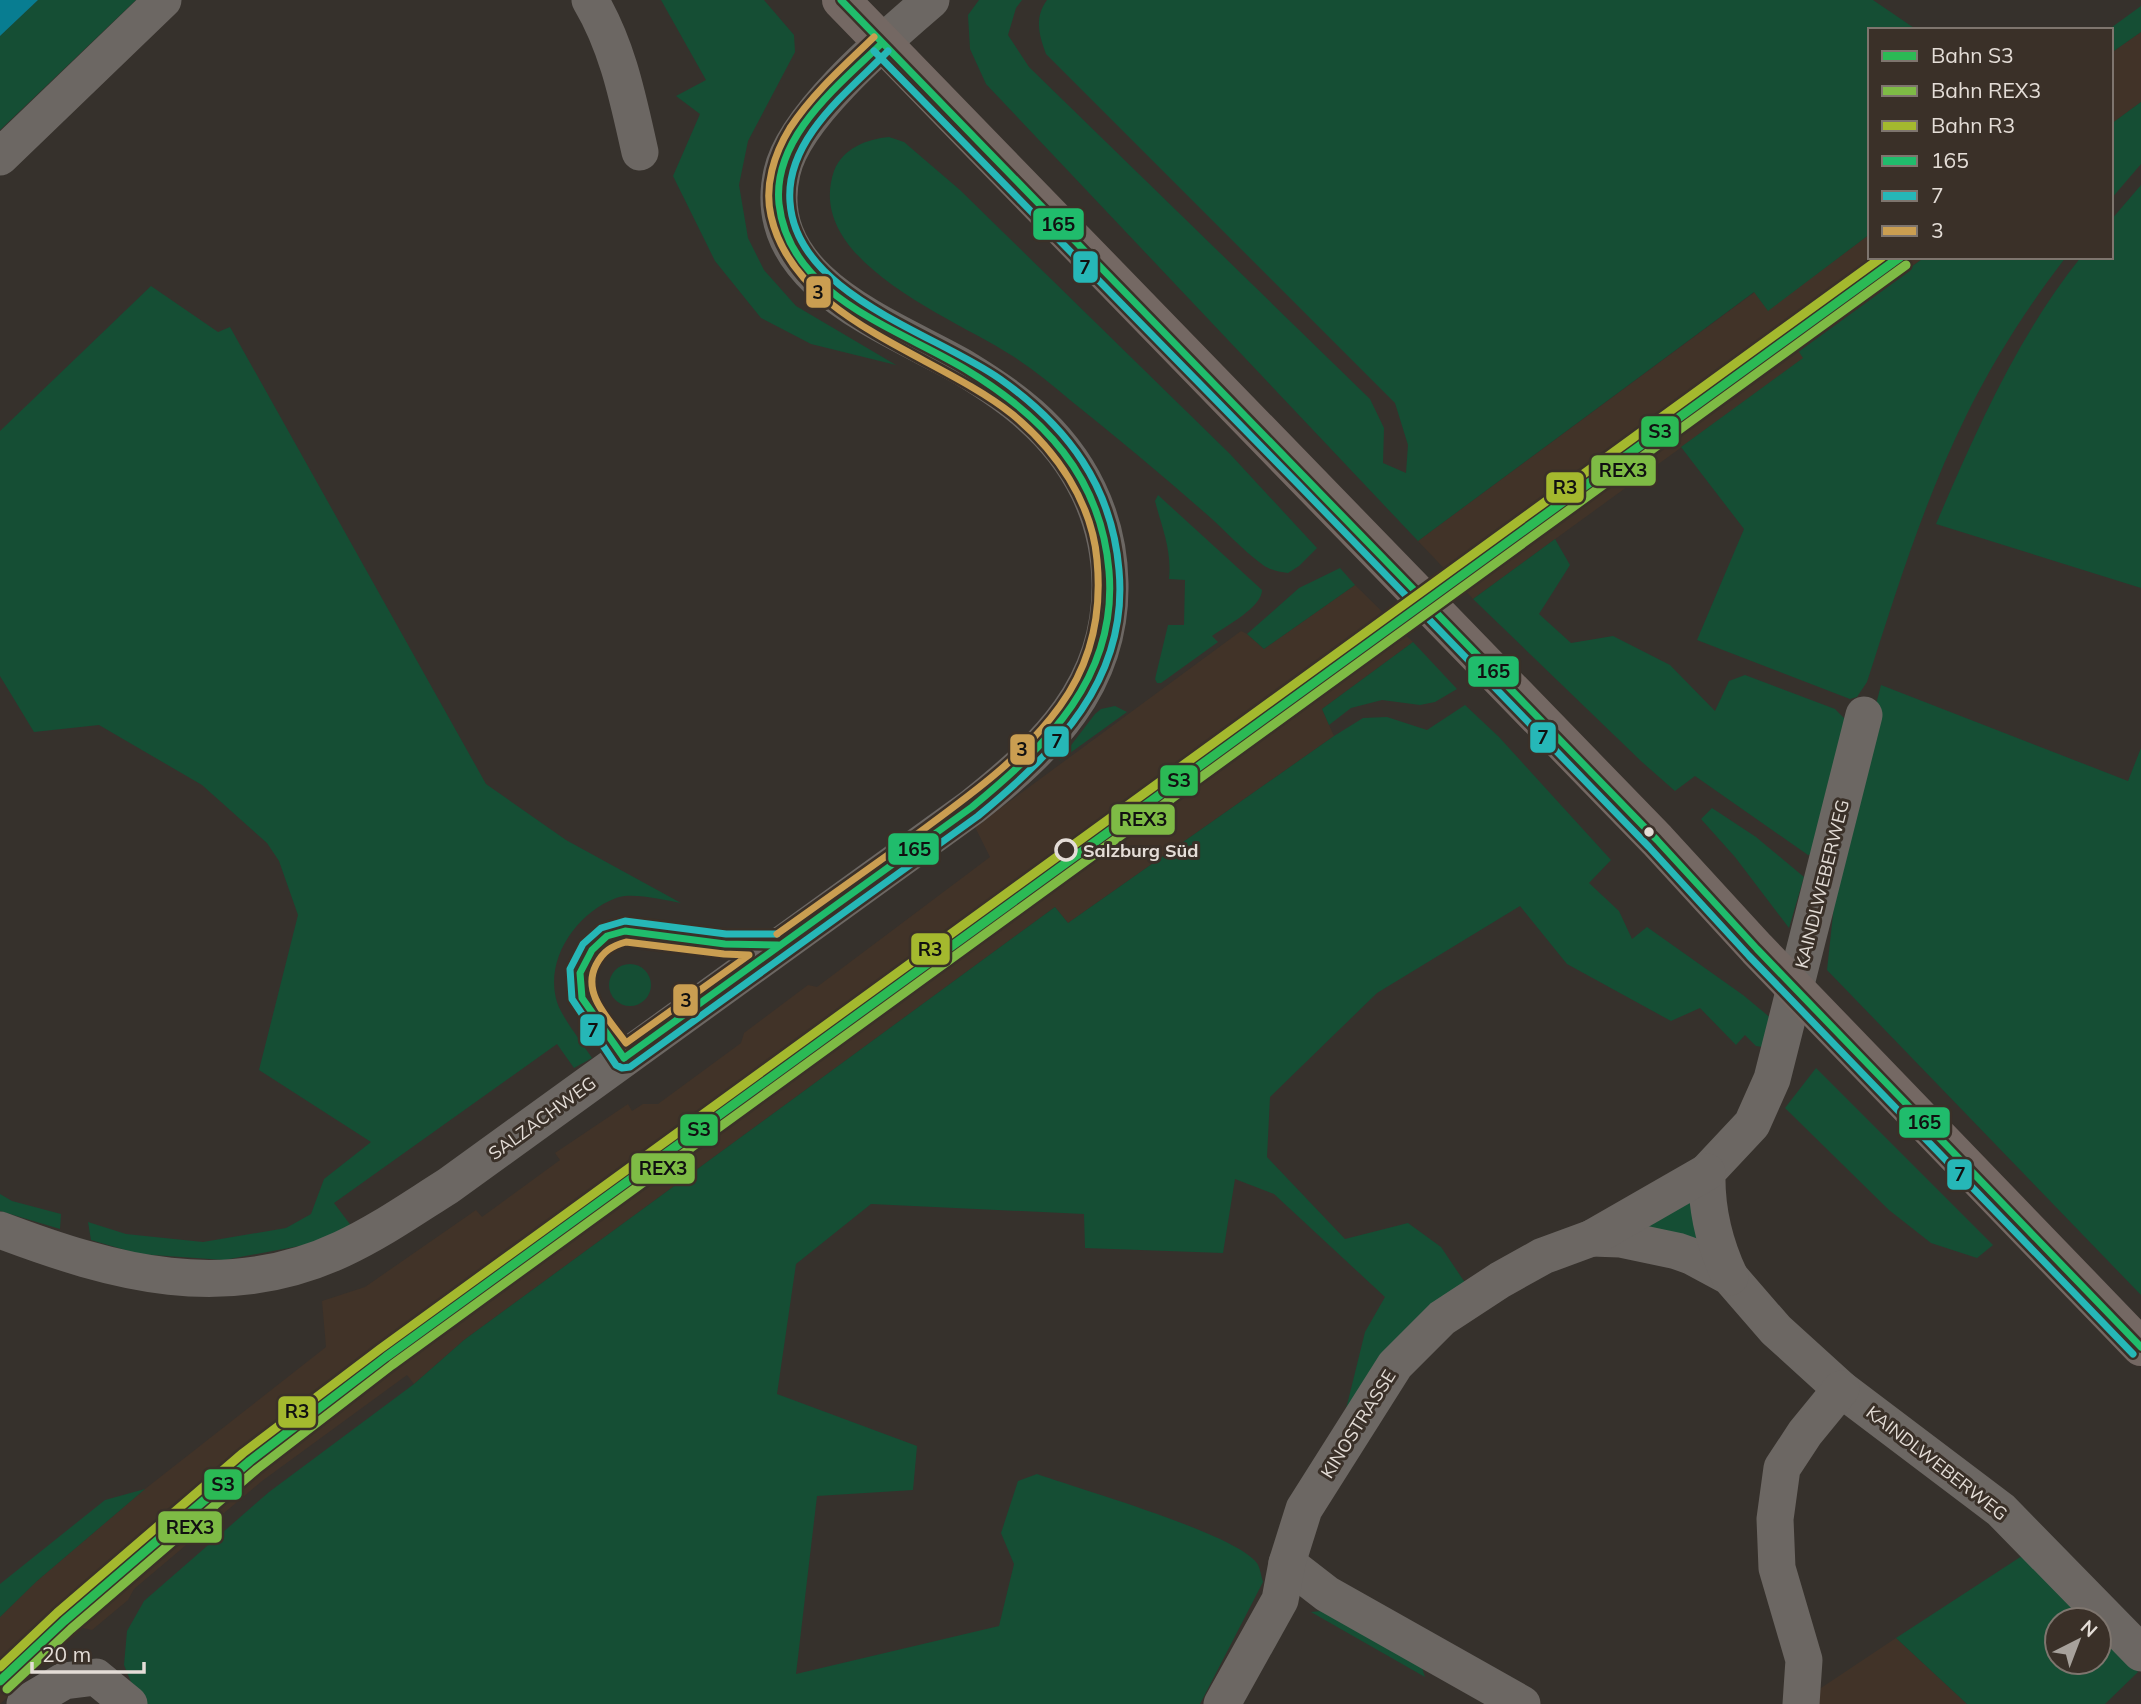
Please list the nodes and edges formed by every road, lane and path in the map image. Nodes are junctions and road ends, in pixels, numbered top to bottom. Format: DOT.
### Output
graph roads {
  1 [pos="163,0"];
  2 [pos="590,0"];
  3 [pos="841,0"];
  4 [pos="931,0"];
  5 [pos="881,44"];
  6 [pos="639,152"];
  7 [pos="0,157"];
  8 [pos="1864,715"];
  9 [pos="1707,1172"];
  10 [pos="0,1230"];
  11 [pos="1592,1238"];
  12 [pos="1730,1278"];
  13 [pos="2141,1347"];
  14 [pos="1841,1389"];
  15 [pos="1287,1563"];
  16 [pos="2141,1653"];
  17 [pos="26,1704"];
  18 [pos="129,1704"];
  19 [pos="1222,1704"];
  20 [pos="1522,1704"];
  21 [pos="1801,1704"];
  1 -- 7 [label="street"];
  2 -- 6 [label="street"];
  3 -- 5 [label="main road"];
  4 -- 5 [label="street, SALZACHWEG"];
  5 -- 10 [label="street, SALZACHWEG"];
  5 -- 13 [label="main road"];
  8 -- 9 [label="street, KAINDLWEBERWEG"];
  9 -- 11 [label="street, KINOSTRASSE"];
  9 -- 12 [label="street, KAINDLWEBERWEG"];
  11 -- 12 [label="street, KAINDLWEBERWEG"];
  11 -- 15 [label="street, KINOSTRASSE"];
  12 -- 14 [label="street, KAINDLWEBERWEG"];
  14 -- 16 [label="street, KAINDLWEBERWEG"];
  14 -- 21 [label="street"];
  15 -- 19 [label="street, KINOSTRASSE"];
  15 -- 20 [label="street"];
  17 -- 18 [label="street"];
}
